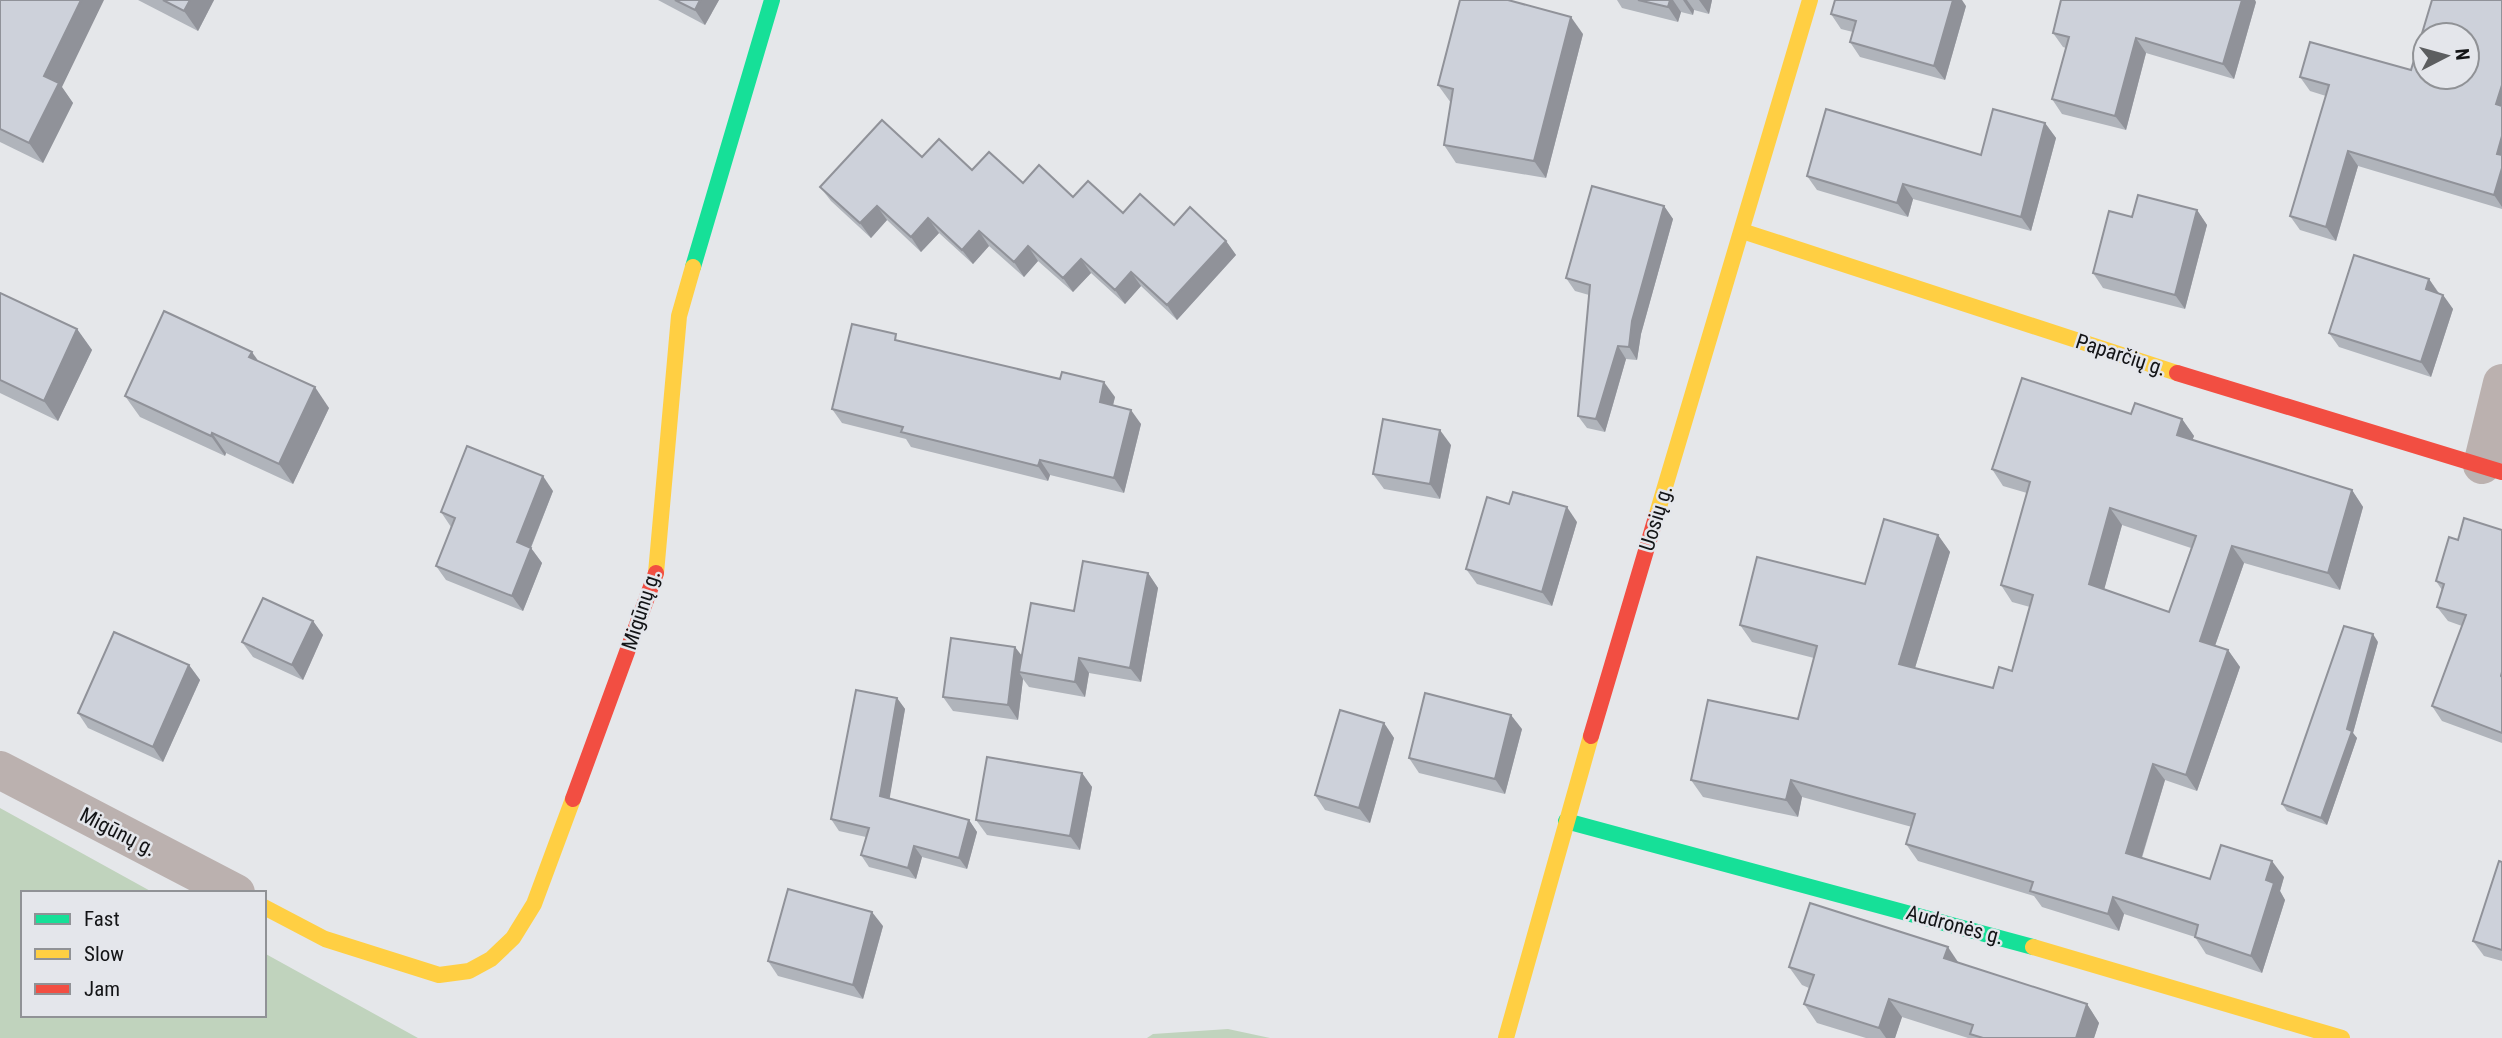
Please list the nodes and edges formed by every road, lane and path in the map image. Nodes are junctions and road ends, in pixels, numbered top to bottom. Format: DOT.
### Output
graph roads {
  1 [pos="772,0"];
  2 [pos="1810,0"];
  3 [pos="1742,231"];
  4 [pos="2502,383"];
  5 [pos="2492,468"];
  6 [pos="0,771"];
  7 [pos="1566,821"];
  8 [pos="232,891"];
  9 [pos="266,908"];
  10 [pos="1506,1038"];
  11 [pos="2342,1038"];
  1 -- 9 [label="street, Migūnų g."];
  2 -- 3 [label="street, Uosių g."];
  3 -- 5 [label="street, Paparčių g."];
  3 -- 7 [label="street, Uosių g."];
  4 -- 5 [label="street"];
  6 -- 8 [label="street, Migūnų g."];
  7 -- 10 [label="street, Uosių g."];
  7 -- 11 [label="street, Audronės g."];
}
